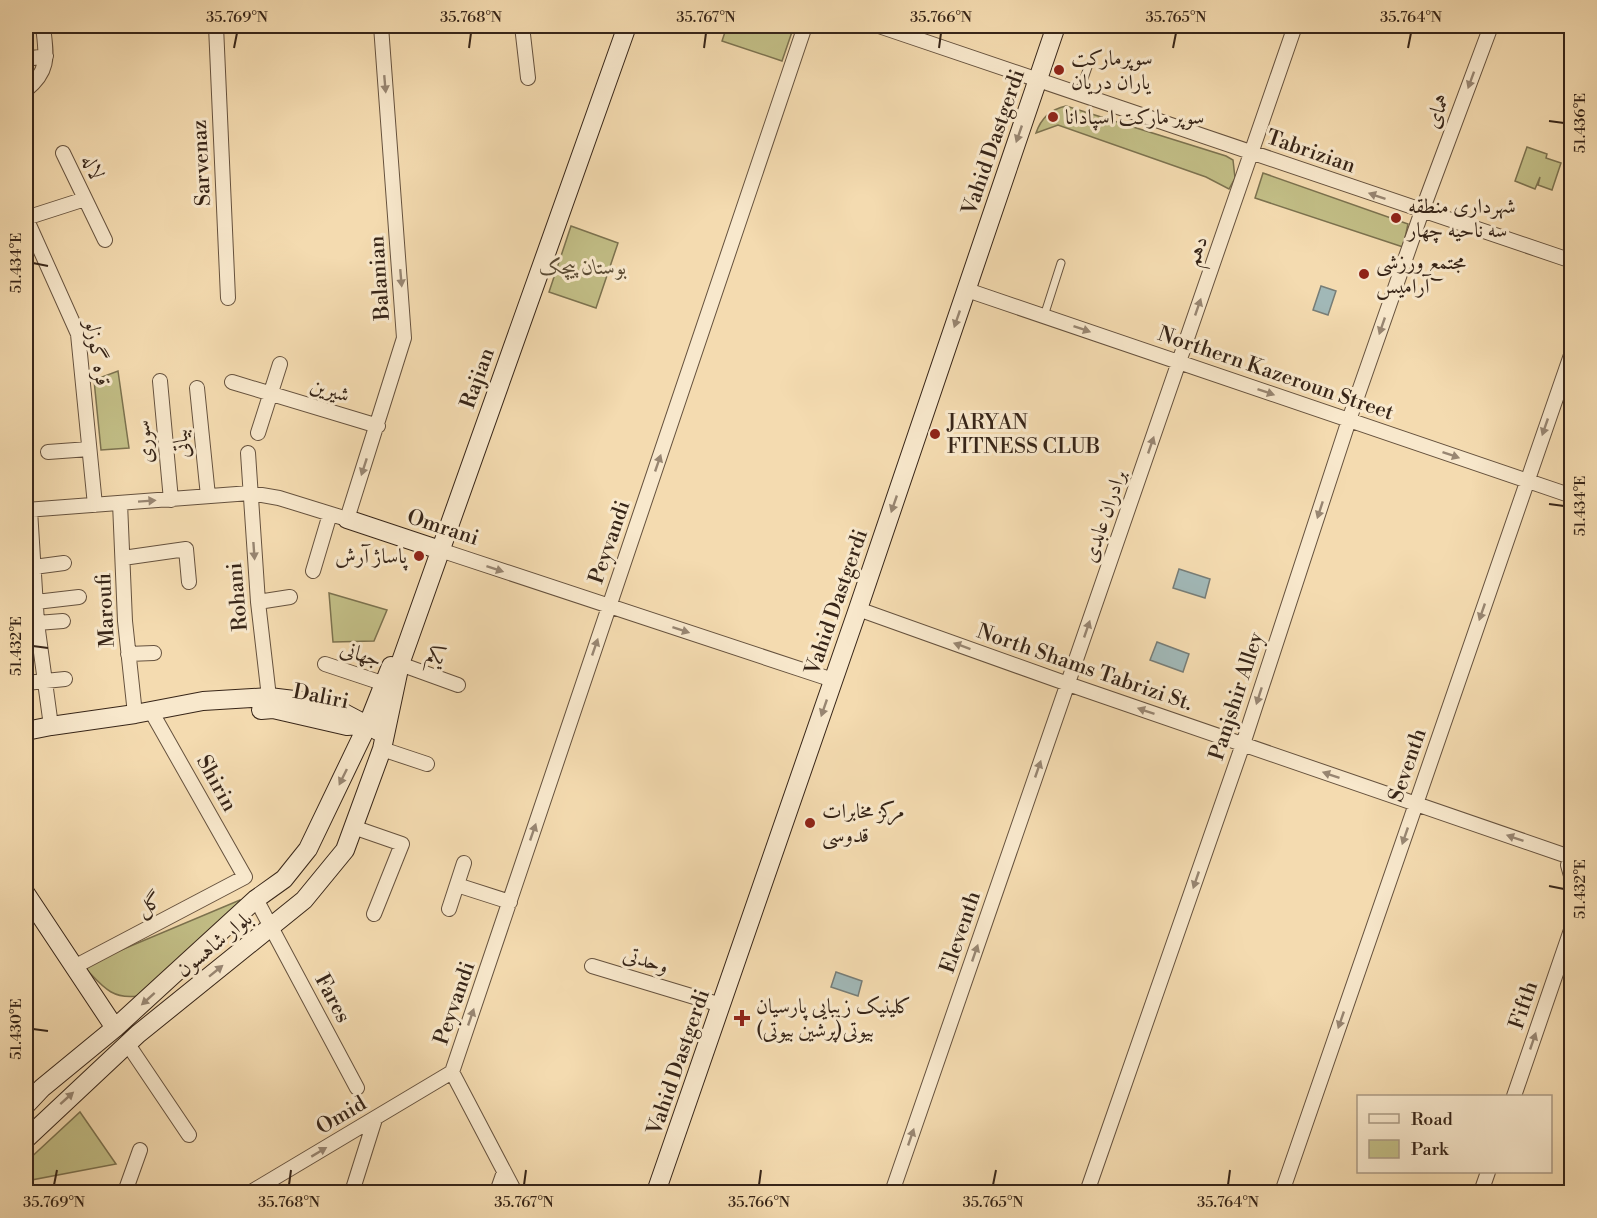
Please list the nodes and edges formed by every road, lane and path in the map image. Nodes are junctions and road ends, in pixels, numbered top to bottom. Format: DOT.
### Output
graph roads {
  1 [pos="43,26"];
  2 [pos="216,26"];
  3 [pos="381,26"];
  4 [pos="522,26"];
  5 [pos="615,26"];
  6 [pos="627,26"];
  7 [pos="805,26"];
  8 [pos="879,26"];
  9 [pos="1056,26"];
  10 [pos="1295,26"];
  11 [pos="1491,26"];
  12 [pos="46,56"];
  13 [pos="26,59"];
  14 [pos="1089,64"];
  15 [pos="528,78"];
  16 [pos="1038,79"];
  17 [pos="26,90"];
  18 [pos="1079,93"];
  19 [pos="63,153"];
  20 [pos="1252,153"];
  21 [pos="85,199"];
  22 [pos="1422,211"];
  23 [pos="26,218"];
  24 [pos="105,240"];
  25 [pos="1572,261"];
  26 [pos="1061,263"];
  27 [pos="967,290"];
  28 [pos="228,298"];
  29 [pos="1044,316"];
  30 [pos="1572,352"];
  31 [pos="1179,362"];
  32 [pos="280,364"];
  33 [pos="160,381"];
  34 [pos="232,382"];
  35 [pos="197,388"];
  36 [pos="270,393"];
  37 [pos="1349,420"];
  38 [pos="378,426"];
  39 [pos="258,433"];
  40 [pos="89,448"];
  41 [pos="48,452"];
  42 [pos="248,453"];
  43 [pos="1527,481"];
  44 [pos="250,493"];
  45 [pos="208,496"];
  46 [pos="1572,496"];
  47 [pos="171,500"];
  48 [pos="120,503"];
  49 [pos="95,504"];
  50 [pos="28,510"];
  51 [pos="338,517"];
  52 [pos="435,548"];
  53 [pos="123,558"];
  54 [pos="64,563"];
  55 [pos="34,567"];
  56 [pos="313,571"];
  57 [pos="189,582"];
  58 [pos="79,597"];
  59 [pos="290,597"];
  60 [pos="36,602"];
  61 [pos="258,602"];
  62 [pos="609,606"];
  63 [pos="858,609"];
  64 [pos="63,621"];
  65 [pos="37,623"];
  66 [pos="154,653"];
  67 [pos="128,654"];
  68 [pos="325,664"];
  69 [pos="400,664"];
  70 [pos="65,679"];
  71 [pos="833,680"];
  72 [pos="45,682"];
  73 [pos="26,683"];
  74 [pos="385,684"];
  75 [pos="1068,684"];
  76 [pos="458,685"];
  77 [pos="269,698"];
  78 [pos="148,715"];
  79 [pos="368,724"];
  80 [pos="51,726"];
  81 [pos="26,731"];
  82 [pos="26,742"];
  83 [pos="383,742"];
  84 [pos="1243,744"];
  85 [pos="427,764"];
  86 [pos="1416,804"];
  87 [pos="354,827"];
  88 [pos="1571,856"];
  89 [pos="464,862"];
  90 [pos="245,877"];
  91 [pos="1572,879"];
  92 [pos="457,885"];
  93 [pos="26,894"];
  94 [pos="256,899"];
  95 [pos="510,902"];
  96 [pos="449,909"];
  97 [pos="374,914"];
  98 [pos="271,927"];
  99 [pos="1572,927"];
  100 [pos="592,966"];
  101 [pos="74,967"];
  102 [pos="722,1005"];
  103 [pos="116,1028"];
  104 [pos="128,1043"];
  105 [pos="452,1072"];
  106 [pos="357,1088"];
  107 [pos="34,1090"];
  108 [pos="1514,1095"];
  109 [pos="26,1105"];
  110 [pos="375,1119"];
  111 [pos="189,1135"];
  112 [pos="26,1139"];
  113 [pos="140,1150"];
  114 [pos="504,1172"];
  115 [pos="1488,1173"];
  116 [pos="125,1192"];
  117 [pos="251,1192"];
  118 [pos="352,1192"];
  119 [pos="497,1192"];
  120 [pos="515,1192"];
  121 [pos="656,1192"];
  122 [pos="892,1192"];
  123 [pos="1087,1192"];
  124 [pos="1282,1192"];
  125 [pos="1481,1192"];
  1 -- 12 [label="street"];
  2 -- 28 [label="street, Sarvenaz"];
  3 -- 38 [label="street, Balanian, one-way"];
  4 -- 15 [label="street"];
  5 -- 52 [label="main road, Rajian"];
  6 -- 52 [label="main road, Rajian"];
  62 -- 7 [label="street, Peyvandi, one-way"];
  8 -- 16 [label="street, Tabrizian"];
  9 -- 16 [label="main road, Vahid Dastgerdi"];
  10 -- 20 [label="street, دهم"];
  11 -- 22 [label="street, همای, one-way"];
  12 -- 13 [label="street"];
  12 -- 17 [label="street"];
  14 -- 18 [label="lane"];
  16 -- 18 [label="street, Tabrizian"];
  16 -- 27 [label="main road, Vahid Dastgerdi, one-way"];
  18 -- 20 [label="street, Tabrizian"];
  19 -- 21 [label="street, لاله"];
  22 -- 20 [label="street, Tabrizian, one-way"];
  31 -- 20 [label="street, دهم, one-way"];
  21 -- 23 [label="street, لاله"];
  21 -- 24 [label="street, لاله"];
  22 -- 25 [label="street, Tabrizian"];
  22 -- 37 [label="street, Panjshir Alley, one-way"];
  23 -- 40 [label="street, قره گوزلو"];
  26 -- 29 [label="lane"];
  27 -- 29 [label="street, Northern Kazeroun Street"];
  27 -- 63 [label="main road, Vahid Dastgerdi, one-way"];
  29 -- 31 [label="street, Northern Kazeroun Street, one-way"];
  30 -- 43 [label="street, Seventh, one-way"];
  31 -- 37 [label="street, Northern Kazeroun Street, one-way"];
  75 -- 31 [label="street, برادران عابدی, one-way"];
  32 -- 36 [label="street"];
  33 -- 47 [label="street, سوری"];
  34 -- 36 [label="street, شیرین"];
  35 -- 45 [label="street, بیاتی"];
  36 -- 38 [label="street, شیرین"];
  36 -- 39 [label="street"];
  37 -- 43 [label="street, Northern Kazeroun Street, one-way"];
  37 -- 84 [label="street, Panjshir Alley, one-way"];
  38 -- 51 [label="street, Balanian, one-way"];
  40 -- 41 [label="street"];
  40 -- 49 [label="street, قره گوزلو"];
  42 -- 44 [label="street, Rohani"];
  43 -- 46 [label="street, Northern Kazeroun Street"];
  43 -- 86 [label="street, Seventh, one-way"];
  44 -- 45 [label="street, Omrani"];
  44 -- 51 [label="street, Omrani"];
  44 -- 61 [label="street, Rohani, one-way"];
  45 -- 47 [label="street, Omrani"];
  48 -- 47 [label="street, Omrani, one-way"];
  48 -- 49 [label="street, Omrani"];
  48 -- 53 [label="street, Maroufi"];
  49 -- 50 [label="street, Omrani"];
  50 -- 55 [label="street"];
  51 -- 52 [label="main road, Omrani"];
  51 -- 56 [label="street, Balanian"];
  52 -- 62 [label="street, Omrani, one-way"];
  52 -- 69 [label="main road, Rajian"];
  52 -- 74 [label="main road, Rajian"];
  53 -- 57 [label="street"];
  53 -- 67 [label="street, Maroufi"];
  54 -- 55 [label="street"];
  55 -- 60 [label="street"];
  58 -- 60 [label="street"];
  59 -- 61 [label="street"];
  60 -- 65 [label="street"];
  61 -- 77 [label="street, Rohani"];
  62 -- 71 [label="street, Omrani, one-way"];
  95 -- 62 [label="street, Peyvandi, one-way"];
  63 -- 71 [label="main road, Vahid Dastgerdi"];
  75 -- 63 [label="street, North Shams Tabrizi St., one-way"];
  64 -- 65 [label="street"];
  65 -- 72 [label="street"];
  66 -- 67 [label="street"];
  67 -- 78 [label="street, Maroufi"];
  68 -- 74 [label="street, جهانی"];
  69 -- 76 [label="street, یکم"];
  69 -- 83 [label="main road, Rajian"];
  70 -- 72 [label="street"];
  71 -- 102 [label="main road, Vahid Dastgerdi, one-way"];
  72 -- 73 [label="street"];
  72 -- 80 [label="street"];
  74 -- 79 [label="main road, Rajian"];
  84 -- 75 [label="street, North Shams Tabrizi St., one-way"];
  122 -- 75 [label="street, Eleventh, one-way"];
  77 -- 78 [label="main road, Daliri"];
  77 -- 79 [label="main road, Daliri"];
  78 -- 79 [label="main road, Daliri"];
  78 -- 80 [label="main road, Daliri"];
  78 -- 82 [label="main road, Daliri"];
  78 -- 90 [label="street, Shirin"];
  79 -- 83 [label="main road"];
  79 -- 94 [label="main road, بلوار شاهسون, one-way"];
  80 -- 81 [label="main road, Daliri"];
  83 -- 85 [label="street"];
  83 -- 87 [label="main road, بلوار شاهسون"];
  86 -- 84 [label="street, North Shams Tabrizi St., one-way"];
  84 -- 123 [label="street, Panjshir Alley, one-way"];
  88 -- 86 [label="street, North Shams Tabrizi St., one-way"];
  86 -- 124 [label="street, Seventh, one-way"];
  87 -- 97 [label="street"];
  87 -- 98 [label="main road, بلوار شاهسون"];
  88 -- 91 [label="street"];
  89 -- 92 [label="street"];
  90 -- 101 [label="street, گل"];
  92 -- 95 [label="street"];
  92 -- 96 [label="street"];
  93 -- 101 [label="main road"];
  94 -- 98 [label="street, Fares"];
  94 -- 103 [label="main road, بلوار شاهسون, one-way"];
  105 -- 95 [label="street, Peyvandi, one-way"];
  104 -- 98 [label="main road, بلوار شاهسون, one-way"];
  98 -- 106 [label="street, Fares"];
  108 -- 99 [label="street, Fifth, one-way"];
  100 -- 102 [label="street, وحدتی"];
  101 -- 103 [label="main road"];
  102 -- 121 [label="main road, Vahid Dastgerdi"];
  103 -- 107 [label="main road, بلوار شاهسون"];
  104 -- 111 [label="street"];
  112 -- 104 [label="main road, بلوار شاهسون, one-way"];
  105 -- 110 [label="street, Omid"];
  105 -- 114 [label="street"];
  107 -- 109 [label="main road, بلوار شاهسون"];
  117 -- 110 [label="street, Omid, one-way"];
  110 -- 118 [label="street"];
  113 -- 116 [label="street"];
  114 -- 119 [label="street"];
  114 -- 120 [label="street"];
  115 -- 125 [label="street"];
}
